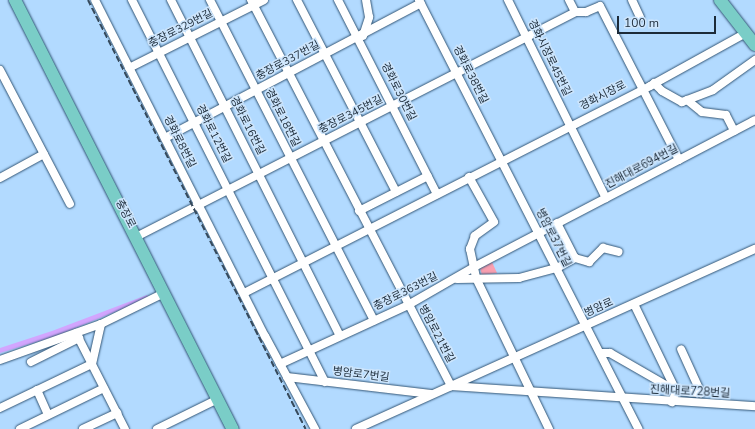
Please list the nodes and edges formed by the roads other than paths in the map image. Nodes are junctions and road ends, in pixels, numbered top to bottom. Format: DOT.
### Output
graph roads {
  1 [pos="15,0"];
  2 [pos="95,0"];
  3 [pos="132,0"];
  4 [pos="171,0"];
  5 [pos="210,0"];
  6 [pos="264,0"];
  7 [pos="297,0"];
  8 [pos="338,0"];
  9 [pos="366,0"];
  10 [pos="508,0"];
  11 [pos="569,0"];
  12 [pos="632,0"];
  13 [pos="720,0"];
  14 [pos="252,2"];
  15 [pos="420,2"];
  16 [pos="599,3"];
  17 [pos="575,12"];
  18 [pos="640,17"];
  19 [pos="221,22"];
  20 [pos="746,33"];
  21 [pos="190,37"];
  22 [pos="527,37"];
  23 [pos="361,38"];
  24 [pos="755,45"];
  25 [pos="159,53"];
  26 [pos="325,54"];
  27 [pos="755,60"];
  28 [pos="129,68"];
  29 [pos="0,70"];
  30 [pos="288,73"];
  31 [pos="456,73"];
  32 [pos="654,83"];
  33 [pos="644,88"];
  34 [pos="256,90"];
  35 [pos="687,100"];
  36 [pos="225,106"];
  37 [pos="392,106"];
  38 [pos="755,120"];
  39 [pos="194,122"];
  40 [pos="360,122"];
  41 [pos="571,125"];
  42 [pos="734,131"];
  43 [pos="165,138"];
  44 [pos="324,141"];
  45 [pos="44,154"];
  46 [pos="291,158"];
  47 [pos="678,160"];
  48 [pos="501,161"];
  49 [pos="259,174"];
  50 [pos="428,176"];
  51 [pos="470,177"];
  52 [pos="0,178"];
  53 [pos="229,190"];
  54 [pos="396,192"];
  55 [pos="437,194"];
  56 [pos="606,198"];
  57 [pos="70,204"];
  58 [pos="199,205"];
  59 [pos="359,211"];
  60 [pos="557,223"];
  61 [pos="368,229"];
  62 [pos="539,233"];
  63 [pos="136,237"];
  64 [pos="336,246"];
  65 [pos="755,250"];
  66 [pos="619,252"];
  67 [pos="575,258"];
  68 [pos="304,262"];
  69 [pos="474,267"];
  70 [pos="556,268"];
  71 [pos="274,278"];
  72 [pos="476,278"];
  73 [pos="455,279"];
  74 [pos="164,293"];
  75 [pos="244,293"];
  76 [pos="634,304"];
  77 [pos="408,305"];
  78 [pos="374,321"];
  79 [pos="101,324"];
  80 [pos="587,325"];
  81 [pos="78,336"];
  82 [pos="340,336"];
  83 [pos="681,349"];
  84 [pos="310,350"];
  85 [pos="601,353"];
  86 [pos="514,358"];
  87 [pos="0,360"];
  88 [pos="31,362"];
  89 [pos="92,364"];
  90 [pos="280,364"];
  91 [pos="287,377"];
  92 [pos="325,382"];
  93 [pos="451,386"];
  94 [pos="104,388"];
  95 [pos="37,390"];
  96 [pos="676,391"];
  97 [pos="531,392"];
  98 [pos="433,394"];
  99 [pos="218,399"];
  100 [pos="624,399"];
  101 [pos="672,402"];
  102 [pos="755,406"];
  103 [pos="0,408"];
  104 [pos="117,413"];
  105 [pos="48,415"];
  106 [pos="24,428"];
  107 [pos="84,429"];
  108 [pos="125,429"];
  109 [pos="158,429"];
  110 [pos="234,429"];
  111 [pos="315,429"];
  112 [pos="356,429"];
  113 [pos="549,429"];
  114 [pos="639,429"];
  1 -- 63 [label="main road, 충장로"];
  2 -- 28 [label="street, 경화로8번길"];
  3 -- 25 [label="street, 경화로12번길"];
  4 -- 21 [label="street, 경화로16번길"];
  5 -- 19 [label="street, 경화로18번길"];
  6 -- 14 [label="street, 충장로329번길"];
  7 -- 26 [label="street"];
  8 -- 23 [label="street, 경화로30번길"];
  9 -- 23 [label="street"];
  10 -- 22 [label="street, 경화시장로45번길"];
  11 -- 17 [label="street"];
  12 -- 18 [label="street"];
  13 -- 20 [label="main road"];
  14 -- 19 [label="street, 충장로329번길"];
  14 -- 30 [label="street, 병암로21번길"];
  15 -- 23 [label="street, 충장로337번길"];
  15 -- 31 [label="street, 경화로38번길"];
  16 -- 17 [label="street, 충장로345번길"];
  16 -- 33 [label="street"];
  17 -- 22 [label="street, 충장로345번길"];
  19 -- 21 [label="street, 충장로329번길"];
  19 -- 34 [label="street, 경화로18번길"];
  20 -- 24 [label="main road"];
  20 -- 32 [label="street, 경화시장로"];
  21 -- 25 [label="street, 충장로329번길"];
  21 -- 36 [label="street, 경화로16번길"];
  22 -- 31 [label="street, 충장로345번길"];
  22 -- 41 [label="street, 경화시장로45번길"];
  23 -- 26 [label="street, 충장로337번길"];
  23 -- 37 [label="street, 경화로30번길"];
  25 -- 28 [label="street, 충장로329번길"];
  25 -- 39 [label="street, 경화로12번길"];
  26 -- 30 [label="street, 충장로337번길"];
  26 -- 40 [label="street"];
  27 -- 35 [label="street"];
  28 -- 43 [label="street, 경화로8번길"];
  29 -- 45 [label="street"];
  30 -- 34 [label="street, 충장로337번길"];
  30 -- 44 [label="street, 병암로21번길"];
  31 -- 37 [label="street, 충장로345번길"];
  31 -- 48 [label="street, 경화로38번길"];
  32 -- 33 [label="street, 경화시장로"];
  32 -- 35 [label="street"];
  33 -- 41 [label="street, 경화시장로"];
  33 -- 47 [label="street"];
  34 -- 36 [label="street, 충장로337번길"];
  34 -- 46 [label="street, 경화로18번길"];
  35 -- 42 [label="street"];
  36 -- 39 [label="street, 충장로337번길"];
  36 -- 49 [label="street, 경화로16번길"];
  37 -- 40 [label="street, 충장로345번길"];
  37 -- 50 [label="street, 경화로30번길"];
  38 -- 42 [label="street, 진해대로694번길"];
  39 -- 43 [label="street, 충장로337번길"];
  39 -- 53 [label="street, 경화로12번길"];
  40 -- 44 [label="street, 충장로345번길"];
  40 -- 54 [label="street"];
  41 -- 48 [label="street, 경화시장로"];
  41 -- 56 [label="street, 경화시장로45번길"];
  42 -- 47 [label="street, 진해대로694번길"];
  43 -- 58 [label="street, 경화로8번길"];
  44 -- 46 [label="street, 충장로345번길"];
  44 -- 59 [label="street, 병암로21번길"];
  45 -- 52 [label="street"];
  45 -- 57 [label="street"];
  46 -- 49 [label="street, 충장로345번길"];
  46 -- 64 [label="street, 경화로18번길"];
  47 -- 56 [label="street, 진해대로694번길"];
  48 -- 51 [label="street, 경화시장로"];
  48 -- 62 [label="street, 병암로37번길"];
  49 -- 53 [label="street, 충장로345번길"];
  49 -- 68 [label="street, 경화로16번길"];
  50 -- 54 [label="street"];
  50 -- 55 [label="street, 경화로30번길"];
  51 -- 55 [label="street, 경화시장로"];
  51 -- 69 [label="street"];
  53 -- 58 [label="street, 충장로345번길"];
  53 -- 71 [label="street, 경화로12번길"];
  54 -- 59 [label="street"];
  55 -- 61 [label="street, 경화시장로"];
  56 -- 60 [label="street, 진해대로694번길"];
  58 -- 63 [label="street, 충장로345번길"];
  58 -- 75 [label="street, 경화로8번길"];
  59 -- 61 [label="street, 병암로21번길"];
  60 -- 62 [label="street, 진해대로694번길"];
  60 -- 67 [label="street"];
  61 -- 64 [label="street, 경화시장로"];
  61 -- 77 [label="street, 병암로21번길"];
  62 -- 69 [label="street, 충장로363번길"];
  62 -- 70 [label="street, 병암로37번길"];
  63 -- 74 [label="main road, 충장로"];
  64 -- 68 [label="street, 경화시장로"];
  64 -- 78 [label="street"];
  65 -- 76 [label="street, 병암로"];
  66 -- 67 [label="street"];
  67 -- 70 [label="street"];
  68 -- 71 [label="street, 경화시장로"];
  68 -- 82 [label="street"];
  69 -- 72 [label="street"];
  69 -- 73 [label="street, 충장로363번길"];
  70 -- 72 [label="street"];
  70 -- 80 [label="street, 병암로37번길"];
  71 -- 75 [label="street, 경화시장로"];
  71 -- 84 [label="street"];
  72 -- 73 [label="street"];
  72 -- 86 [label="street"];
  73 -- 77 [label="street, 충장로363번길"];
  74 -- 79 [label="street"];
  74 -- 99 [label="main road, 충장로"];
  75 -- 90 [label="street"];
  76 -- 80 [label="street, 병암로"];
  76 -- 96 [label="street"];
  77 -- 78 [label="street, 충장로363번길"];
  77 -- 93 [label="street, 병암로21번길"];
  78 -- 82 [label="street, 충장로363번길"];
  79 -- 81 [label="street"];
  79 -- 89 [label="street"];
  80 -- 85 [label="street, 병암로37번길"];
  80 -- 86 [label="street, 병암로"];
  81 -- 87 [label="street"];
  81 -- 88 [label="street"];
  81 -- 89 [label="street"];
  82 -- 84 [label="street, 충장로363번길"];
  83 -- 96 [label="street"];
  84 -- 90 [label="street, 충장로363번길"];
  84 -- 92 [label="street"];
  85 -- 96 [label="street"];
  85 -- 100 [label="street, 병암로37번길"];
  86 -- 93 [label="street, 병암로"];
  86 -- 97 [label="street"];
  89 -- 94 [label="street"];
  89 -- 95 [label="street"];
  90 -- 91 [label="street"];
  91 -- 92 [label="street, 병암로7번길"];
  91 -- 111 [label="street"];
  92 -- 98 [label="street, 병암로7번길"];
  93 -- 97 [label="street, 병암로"];
  93 -- 98 [label="street, 병암로"];
  94 -- 104 [label="street"];
  94 -- 105 [label="street"];
  95 -- 103 [label="street"];
  95 -- 105 [label="street"];
  96 -- 101 [label="street"];
  97 -- 100 [label="street, 진해대로728번길"];
  97 -- 113 [label="street"];
  98 -- 112 [label="street, 병암로"];
  99 -- 109 [label="street"];
  99 -- 110 [label="main road, 충장로"];
  100 -- 101 [label="street, 진해대로728번길"];
  100 -- 114 [label="street, 병암로37번길"];
  101 -- 102 [label="street, 진해대로728번길"];
  104 -- 107 [label="street"];
  104 -- 108 [label="street"];
  105 -- 106 [label="street"];
}
